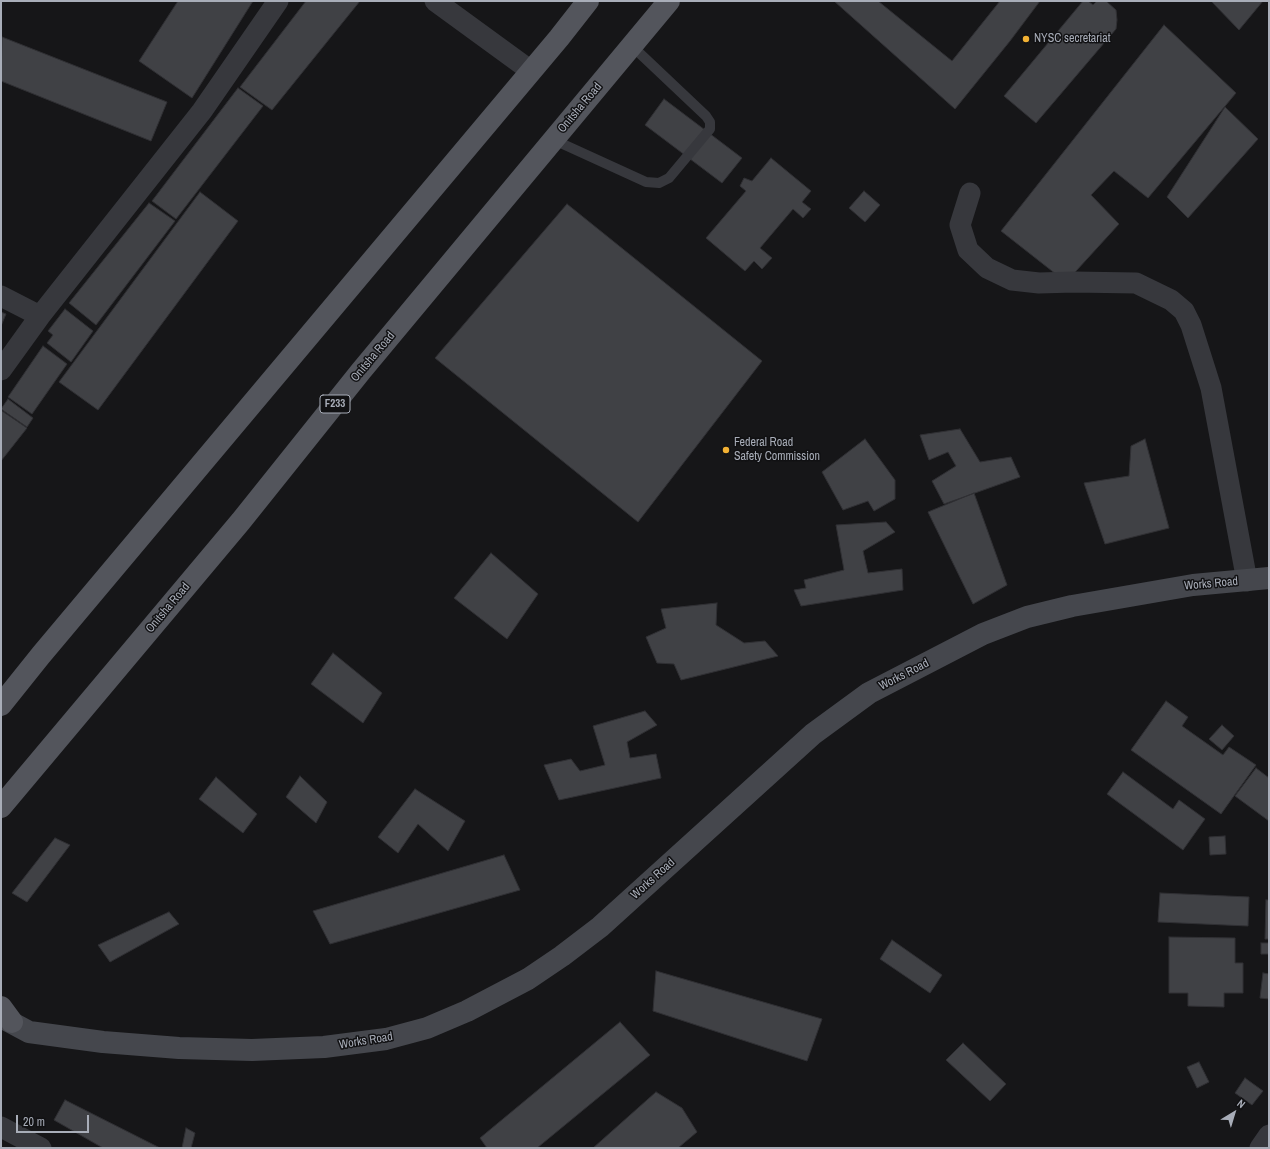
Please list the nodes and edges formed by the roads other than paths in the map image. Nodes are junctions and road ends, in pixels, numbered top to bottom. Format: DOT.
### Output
graph roads {
  1 [pos="278,1"];
  2 [pos="435,1"];
  3 [pos="588,1"];
  4 [pos="670,1"];
  5 [pos="632,46"];
  6 [pos="531,71"];
  7 [pos="554,140"];
  8 [pos="970,193"];
  9 [pos="1,296"];
  10 [pos="40,316"];
  11 [pos="1,370"];
  12 [pos="1269,578"];
  13 [pos="1247,581"];
  14 [pos="1,705"];
  15 [pos="1,807"];
  16 [pos="9,1022"];
  17 [pos="1,1127"];
  18 [pos="1269,1135"];
  19 [pos="41,1148"];
  20 [pos="1260,1148"];
  1 -- 10 [label="street"];
  2 -- 6 [label="street"];
  3 -- 6 [label="main road"];
  4 -- 5 [label="main road, Onitsha Road / F233"];
  5 -- 7 [label="main road, Onitsha Road / F233"];
  5 -- 7 [label="lane"];
  6 -- 14 [label="main road"];
  7 -- 15 [label="main road, Onitsha Road / F233"];
  8 -- 13 [label="street"];
  9 -- 10 [label="street"];
  10 -- 11 [label="street"];
  12 -- 13 [label="main road, Works Road"];
  13 -- 16 [label="main road, Works Road"];
  17 -- 19 [label="street"];
  18 -- 20 [label="street"];
}
